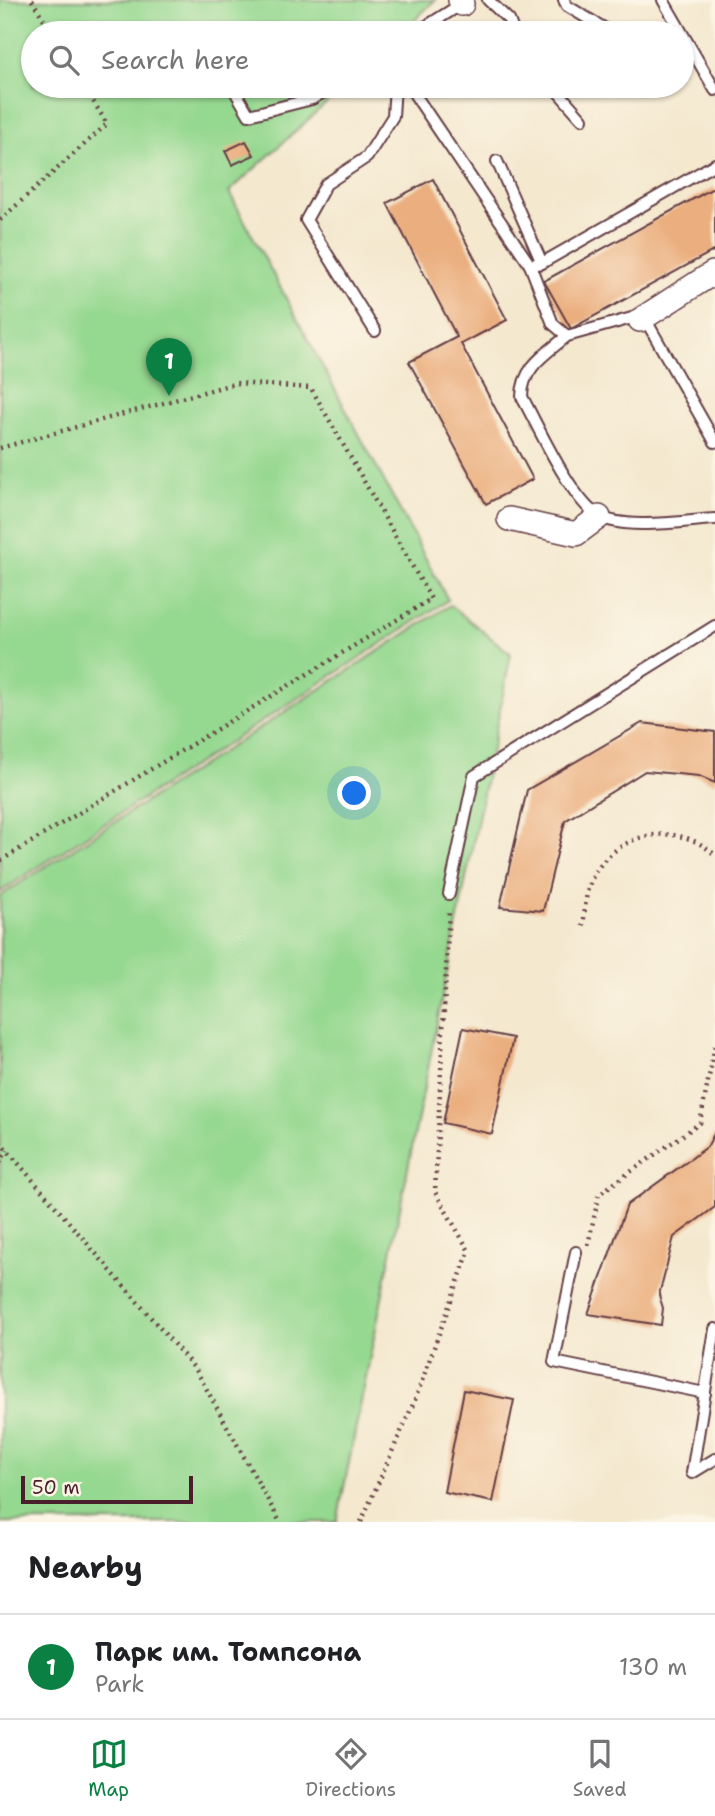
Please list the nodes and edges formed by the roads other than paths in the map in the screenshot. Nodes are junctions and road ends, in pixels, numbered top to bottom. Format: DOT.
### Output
graph roads {
  1 [pos="488,0"];
  2 [pos="564,0"];
  3 [pos="663,0"];
  4 [pos="463,1"];
  5 [pos="434,21"];
  6 [pos="509,21"];
  7 [pos="593,21"];
  8 [pos="675,21"];
  9 [pos="694,54"];
  10 [pos="715,90"];
  11 [pos="238,98"];
  12 [pos="314,98"];
  13 [pos="395,98"];
  14 [pos="417,98"];
  15 [pos="564,98"];
  16 [pos="582,119"];
  17 [pos="498,160"];
  18 [pos="715,164"];
  19 [pos="542,263"];
  20 [pos="530,265"];
  21 [pos="715,277"];
  22 [pos="640,320"];
  23 [pos="375,331"];
  24 [pos="567,336"];
  25 [pos="715,442"];
  26 [pos="598,517"];
  27 [pos="509,519"];
  28 [pos="715,519"];
  29 [pos="715,626"];
  30 [pos="449,894"];
  31 [pos="576,1252"];
  32 [pos="715,1329"];
  33 [pos="705,1393"];
  34 [pos="715,1459"];
  1 -- 6 [label="lane"];
  2 -- 7 [label="lane"];
  3 -- 8 [label="lane"];
  4 -- 5 [label="lane"];
  9 -- 10 [label="lane"];
  11 -- 12 [label="lane"];
  13 -- 23 [label="lane"];
  14 -- 20 [label="lane"];
  15 -- 16 [label="lane"];
  17 -- 19 [label="lane"];
  18 -- 19 [label="lane"];
  19 -- 20 [label="lane"];
  20 -- 24 [label="lane"];
  21 -- 22 [label="street"];
  22 -- 24 [label="lane"];
  22 -- 25 [label="lane"];
  24 -- 26 [label="lane"];
  26 -- 27 [label="street"];
  26 -- 28 [label="lane"];
  29 -- 30 [label="lane"];
  31 -- 33 [label="lane"];
  32 -- 33 [label="lane"];
  33 -- 34 [label="lane"];
}
